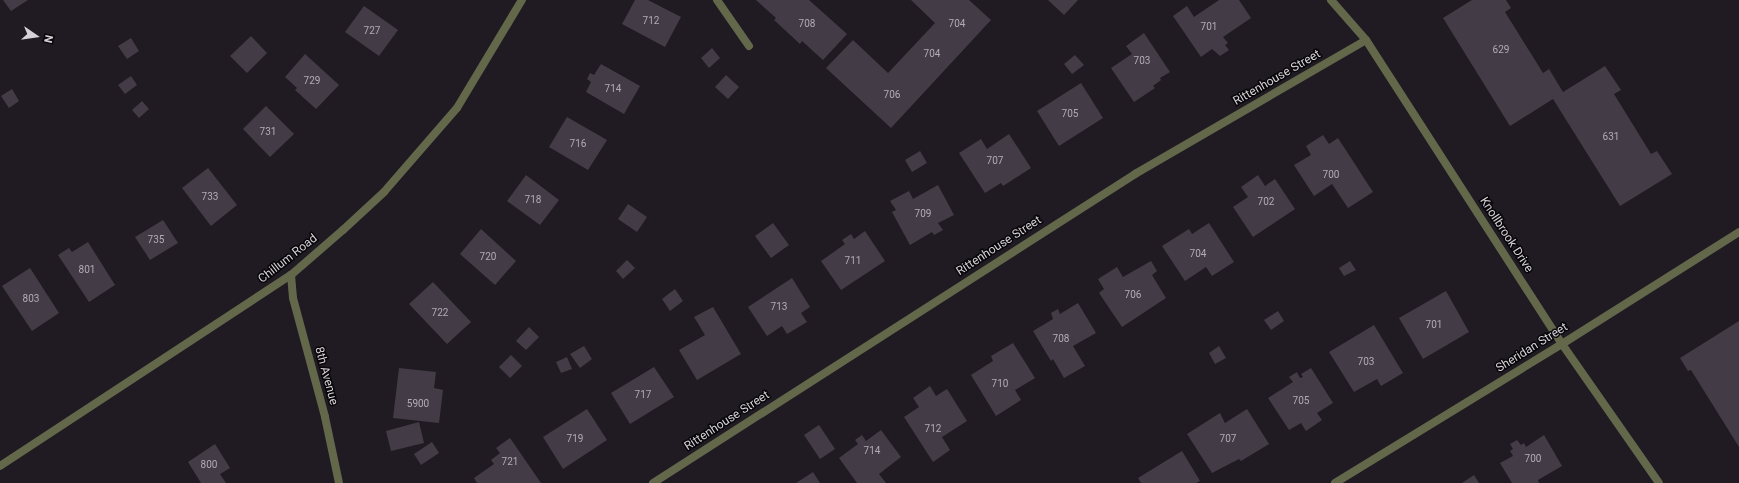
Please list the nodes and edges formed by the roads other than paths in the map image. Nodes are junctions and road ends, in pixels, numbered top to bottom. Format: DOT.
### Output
graph roads {
  1 [pos="522,0"];
  2 [pos="717,0"];
  3 [pos="1331,0"];
  4 [pos="1366,40"];
  5 [pos="749,46"];
  6 [pos="1739,232"];
  7 [pos="291,275"];
  8 [pos="1562,344"];
  9 [pos="0,466"];
  10 [pos="339,483"];
  11 [pos="653,483"];
  12 [pos="1335,483"];
  13 [pos="1659,483"];
  1 -- 7 [label="street, Chillum Road"];
  2 -- 5 [label="street"];
  3 -- 4 [label="street, Knollbrook Drive"];
  4 -- 8 [label="street, Knollbrook Drive"];
  4 -- 11 [label="street, Rittenhouse Street"];
  6 -- 8 [label="street, Sheridan Street"];
  7 -- 9 [label="street, Chillum Road"];
  7 -- 10 [label="street, 8th Avenue"];
  8 -- 12 [label="street, Sheridan Street"];
  8 -- 13 [label="street, Knollbrook Drive"];
}
